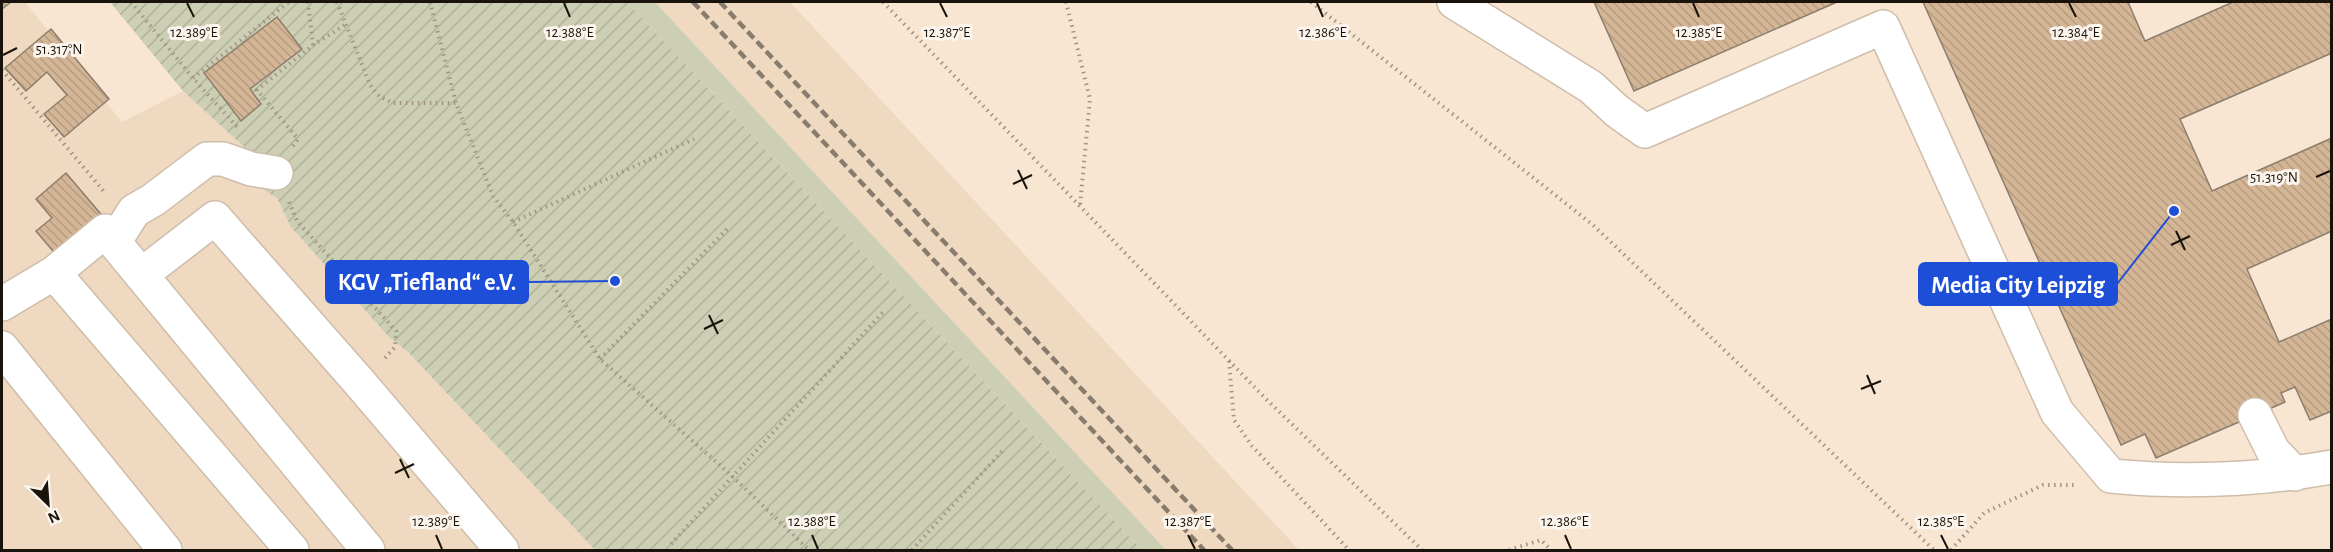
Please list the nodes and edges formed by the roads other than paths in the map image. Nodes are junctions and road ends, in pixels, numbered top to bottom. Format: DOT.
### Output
graph roads {
  1 [pos="1454,2"];
  2 [pos="276,172"];
  3 [pos="110,236"];
  4 [pos="54,273"];
  5 [pos="141,275"];
  6 [pos="2,304"];
  7 [pos="2,348"];
  8 [pos="2256,415"];
  9 [pos="2331,468"];
  10 [pos="2295,474"];
  11 [pos="165,550"];
  12 [pos="292,550"];
  13 [pos="368,550"];
  14 [pos="502,550"];
  1 -- 10 [label="lane"];
  2 -- 3 [label="lane"];
  3 -- 4 [label="lane"];
  3 -- 5 [label="lane"];
  4 -- 6 [label="lane"];
  4 -- 12 [label="lane"];
  5 -- 13 [label="lane"];
  5 -- 14 [label="lane"];
  7 -- 11 [label="lane"];
  8 -- 10 [label="lane"];
  9 -- 10 [label="lane"];
}
